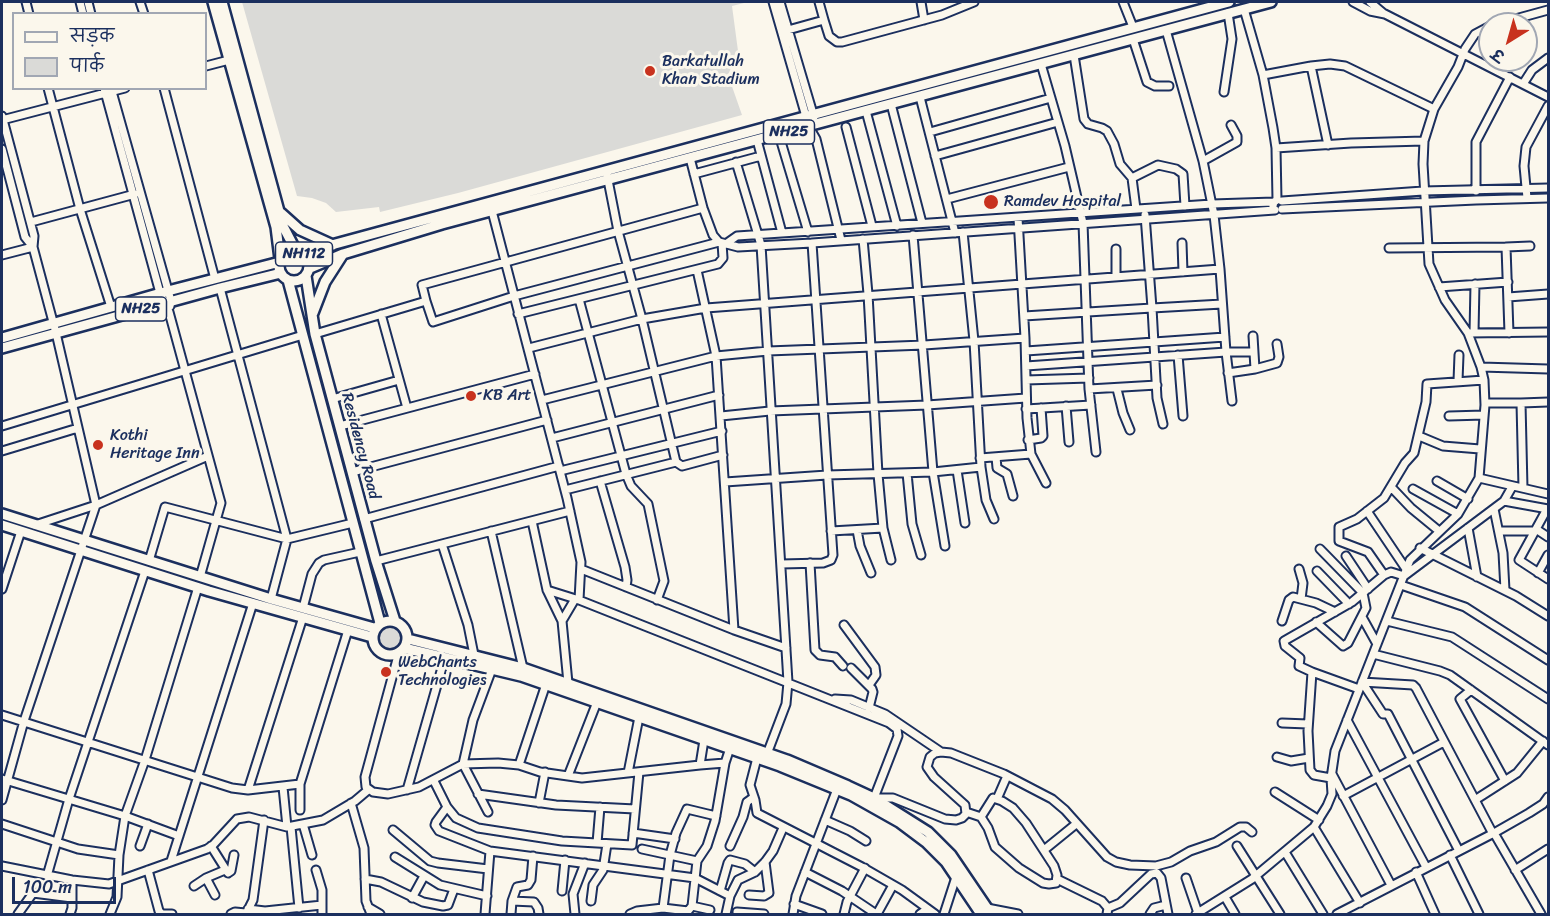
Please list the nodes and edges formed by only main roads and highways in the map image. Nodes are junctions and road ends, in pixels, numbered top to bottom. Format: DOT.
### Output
graph roads {
  1 [pos="213,2"];
  2 [pos="222,2"];
  3 [pos="1228,2"];
  4 [pos="1271,2"];
  5 [pos="279,211"];
  6 [pos="333,245"];
  7 [pos="299,252"];
  8 [pos="343,254"];
  9 [pos="280,261"];
  10 [pos="308,272"];
  11 [pos="285,277"];
  12 [pos="217,283"];
  13 [pos="165,297"];
  14 [pos="312,316"];
  15 [pos="54,328"];
  16 [pos="2,338"];
  17 [pos="2,348"];
  18 [pos="2,514"];
  19 [pos="2,525"];
  20 [pos="303,613"];
  21 [pos="395,621"];
  22 [pos="376,629"];
  23 [pos="404,647"];
  24 [pos="986,912"];
  1 -- 9 [label="main road"];
  2 -- 5 [label="main road"];
  3 -- 6 [label="main road, NH25"];
  4 -- 8 [label="main road, NH25"];
  5 -- 6 [label="main road"];
  5 -- 7 [label="main road"];
  6 -- 7 [label="main road, NH25"];
  7 -- 9 [label="main road, NH112"];
  7 -- 10 [label="main road, NH112"];
  8 -- 10 [label="main road, NH25"];
  8 -- 14 [label="main road"];
  9 -- 11 [label="main road, NH112"];
  9 -- 12 [label="main road, NH25"];
  10 -- 11 [label="main road, NH112"];
  10 -- 14 [label="main road, Residency Road"];
  11 -- 12 [label="main road, NH25"];
  11 -- 22 [label="main road, Residency Road"];
  12 -- 13 [label="main road, NH25"];
  13 -- 15 [label="main road, NH25"];
  13 -- 15 [label="main road, NH25"];
  14 -- 21 [label="main road, Residency Road"];
  15 -- 16 [label="main road, NH25"];
  15 -- 17 [label="main road, NH25"];
  18 -- 20 [label="main road"];
  19 -- 20 [label="main road"];
  20 -- 22 [label="main road"];
  20 -- 22 [label="main road"];
  21 -- 22 [label="main road"];
  21 -- 23 [label="main road"];
  22 -- 23 [label="main road"];
  23 -- 24 [label="main road"];
  23 -- 24 [label="main road"];
}
